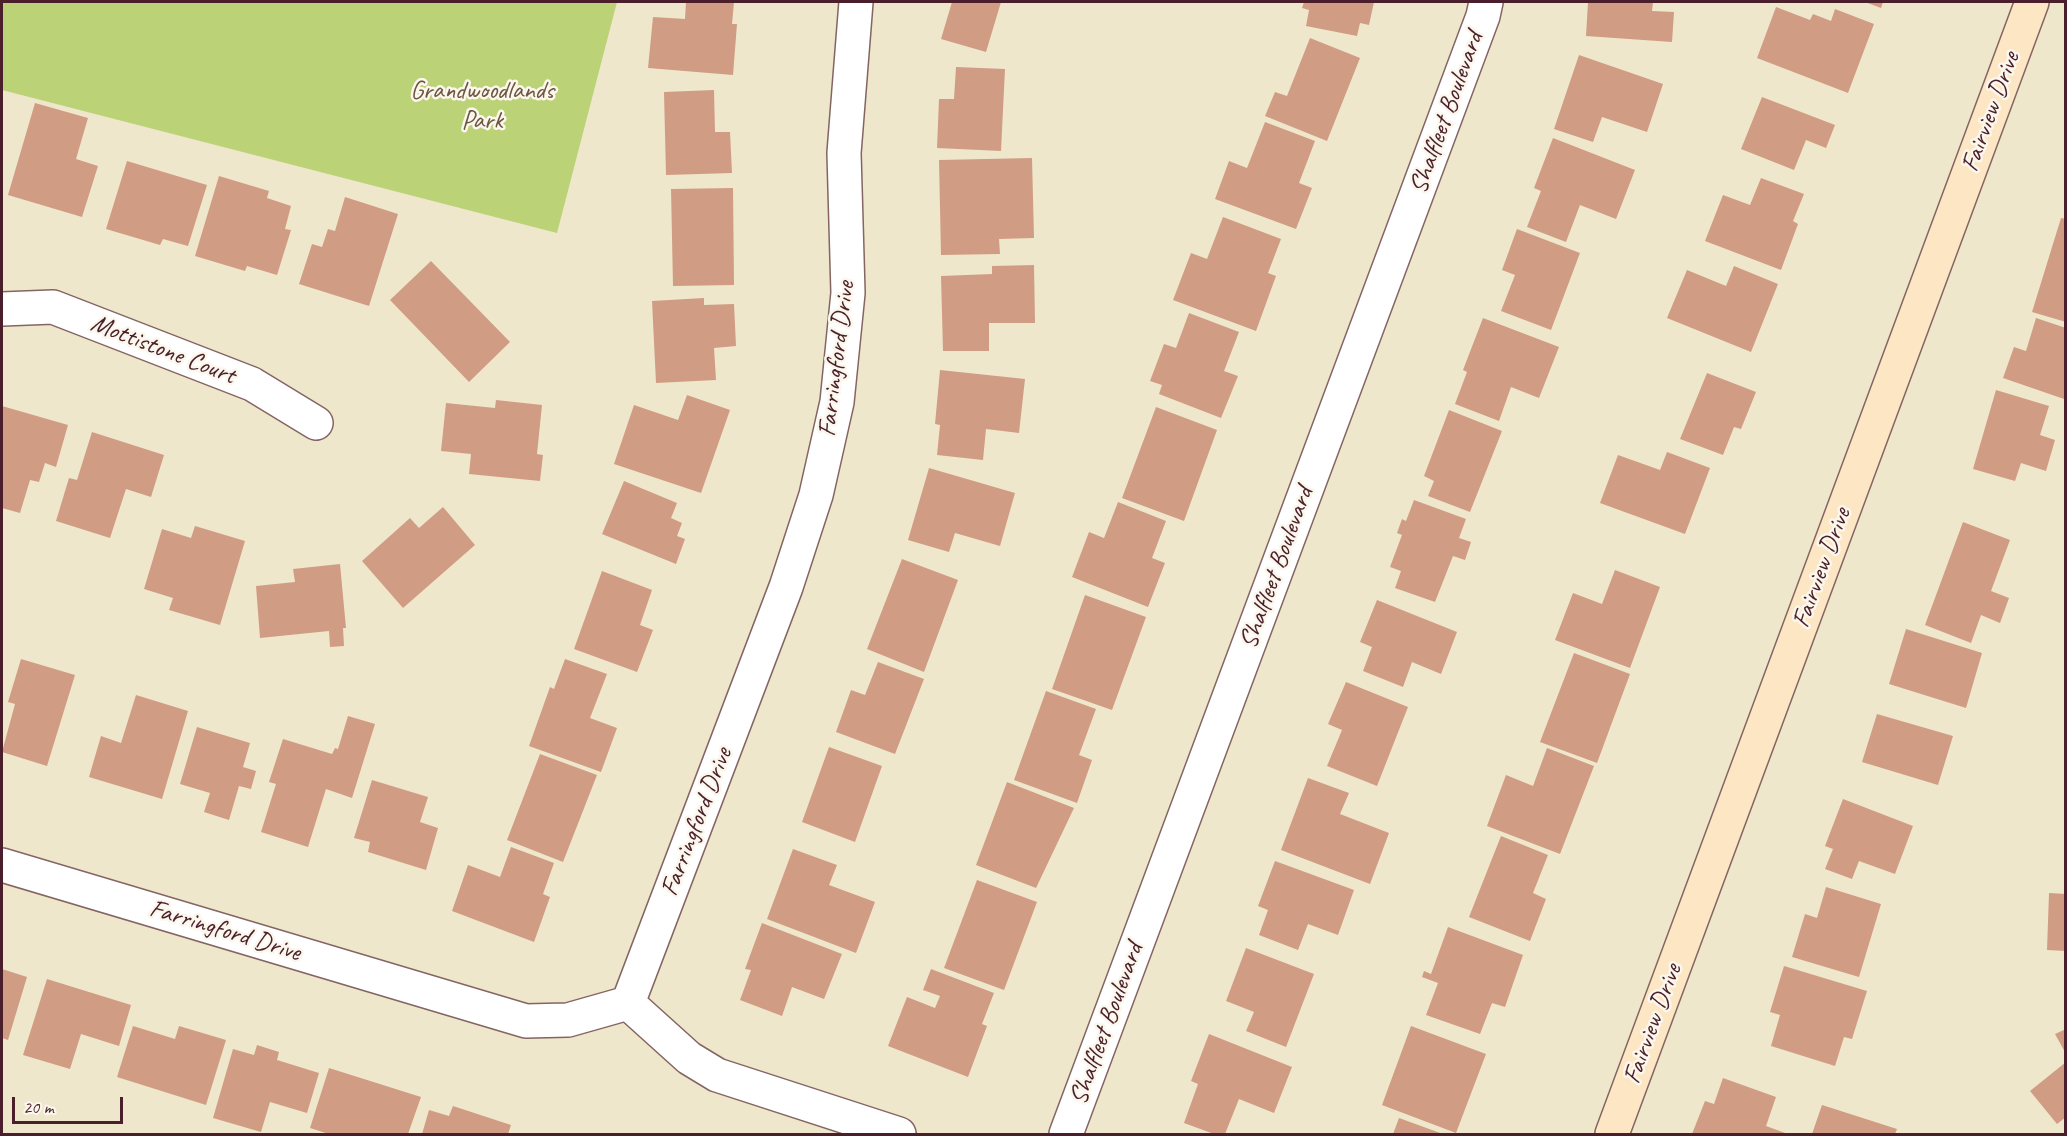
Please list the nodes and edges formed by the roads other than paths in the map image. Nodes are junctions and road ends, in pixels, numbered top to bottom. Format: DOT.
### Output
graph roads {
  1 [pos="856,2"];
  2 [pos="1486,2"];
  3 [pos="2032,2"];
  4 [pos="2,309"];
  5 [pos="316,423"];
  6 [pos="2,865"];
  7 [pos="628,1003"];
  8 [pos="899,1134"];
  9 [pos="1066,1134"];
  10 [pos="1612,1134"];
  1 -- 7 [label="street, Farringford Drive"];
  2 -- 9 [label="street, Shalfleet Boulevard"];
  3 -- 10 [label="main road, Fairview Drive"];
  4 -- 5 [label="street, Mottistone Court"];
  6 -- 7 [label="street, Farringford Drive"];
  7 -- 8 [label="street"];
}
